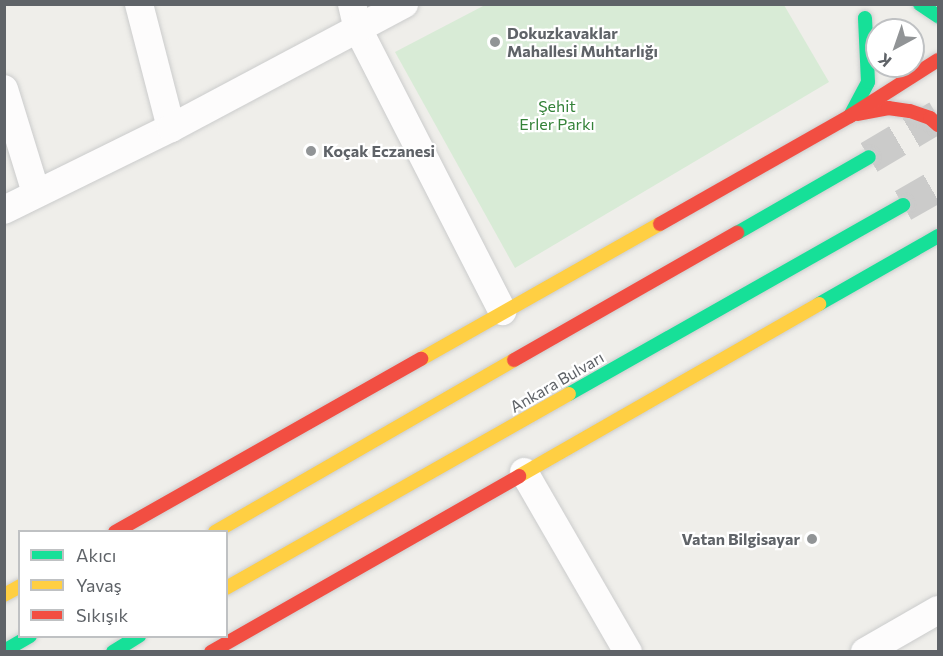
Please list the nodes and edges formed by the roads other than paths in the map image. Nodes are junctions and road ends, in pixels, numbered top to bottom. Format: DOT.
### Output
graph roads {
  1 [pos="139,4"];
  2 [pos="404,4"];
  3 [pos="920,4"];
  4 [pos="939,16"];
  5 [pos="355,17"];
  6 [pos="925,52"];
  7 [pos="939,59"];
  8 [pos="868,78"];
  9 [pos="4,88"];
  10 [pos="850,116"];
  11 [pos="939,125"];
  12 [pos="171,128"];
  13 [pos="869,157"];
  14 [pos="36,193"];
  15 [pos="903,205"];
  16 [pos="4,210"];
  17 [pos="939,235"];
  18 [pos="502,311"];
  19 [pos="524,472"];
  20 [pos="117,530"];
  21 [pos="217,530"];
  22 [pos="18,587"];
  23 [pos="228,587"];
  24 [pos="4,595"];
  25 [pos="939,610"];
  26 [pos="27,638"];
  27 [pos="136,638"];
  28 [pos="4,651"];
  29 [pos="113,651"];
  30 [pos="211,651"];
  31 [pos="628,651"];
  32 [pos="865,651"];
  1 -- 12 [label="street"];
  2 -- 5 [label="street"];
  3 -- 4 [label="main road"];
  5 -- 12 [label="street"];
  5 -- 18 [label="street"];
  6 -- 7 [label="main road"];
  7 -- 10 [label="main road"];
  8 -- 10 [label="main road"];
  9 -- 14 [label="street"];
  10 -- 11 [label="main road"];
  10 -- 18 [label="main road"];
  12 -- 14 [label="street"];
  13 -- 21 [label="main road"];
  14 -- 16 [label="street"];
  15 -- 23 [label="main road, Ankara Bulvarı"];
  17 -- 19 [label="main road"];
  18 -- 20 [label="main road"];
  19 -- 30 [label="main road"];
  19 -- 31 [label="street"];
  22 -- 24 [label="main road"];
  25 -- 32 [label="street"];
  26 -- 28 [label="main road"];
  27 -- 29 [label="main road"];
}
